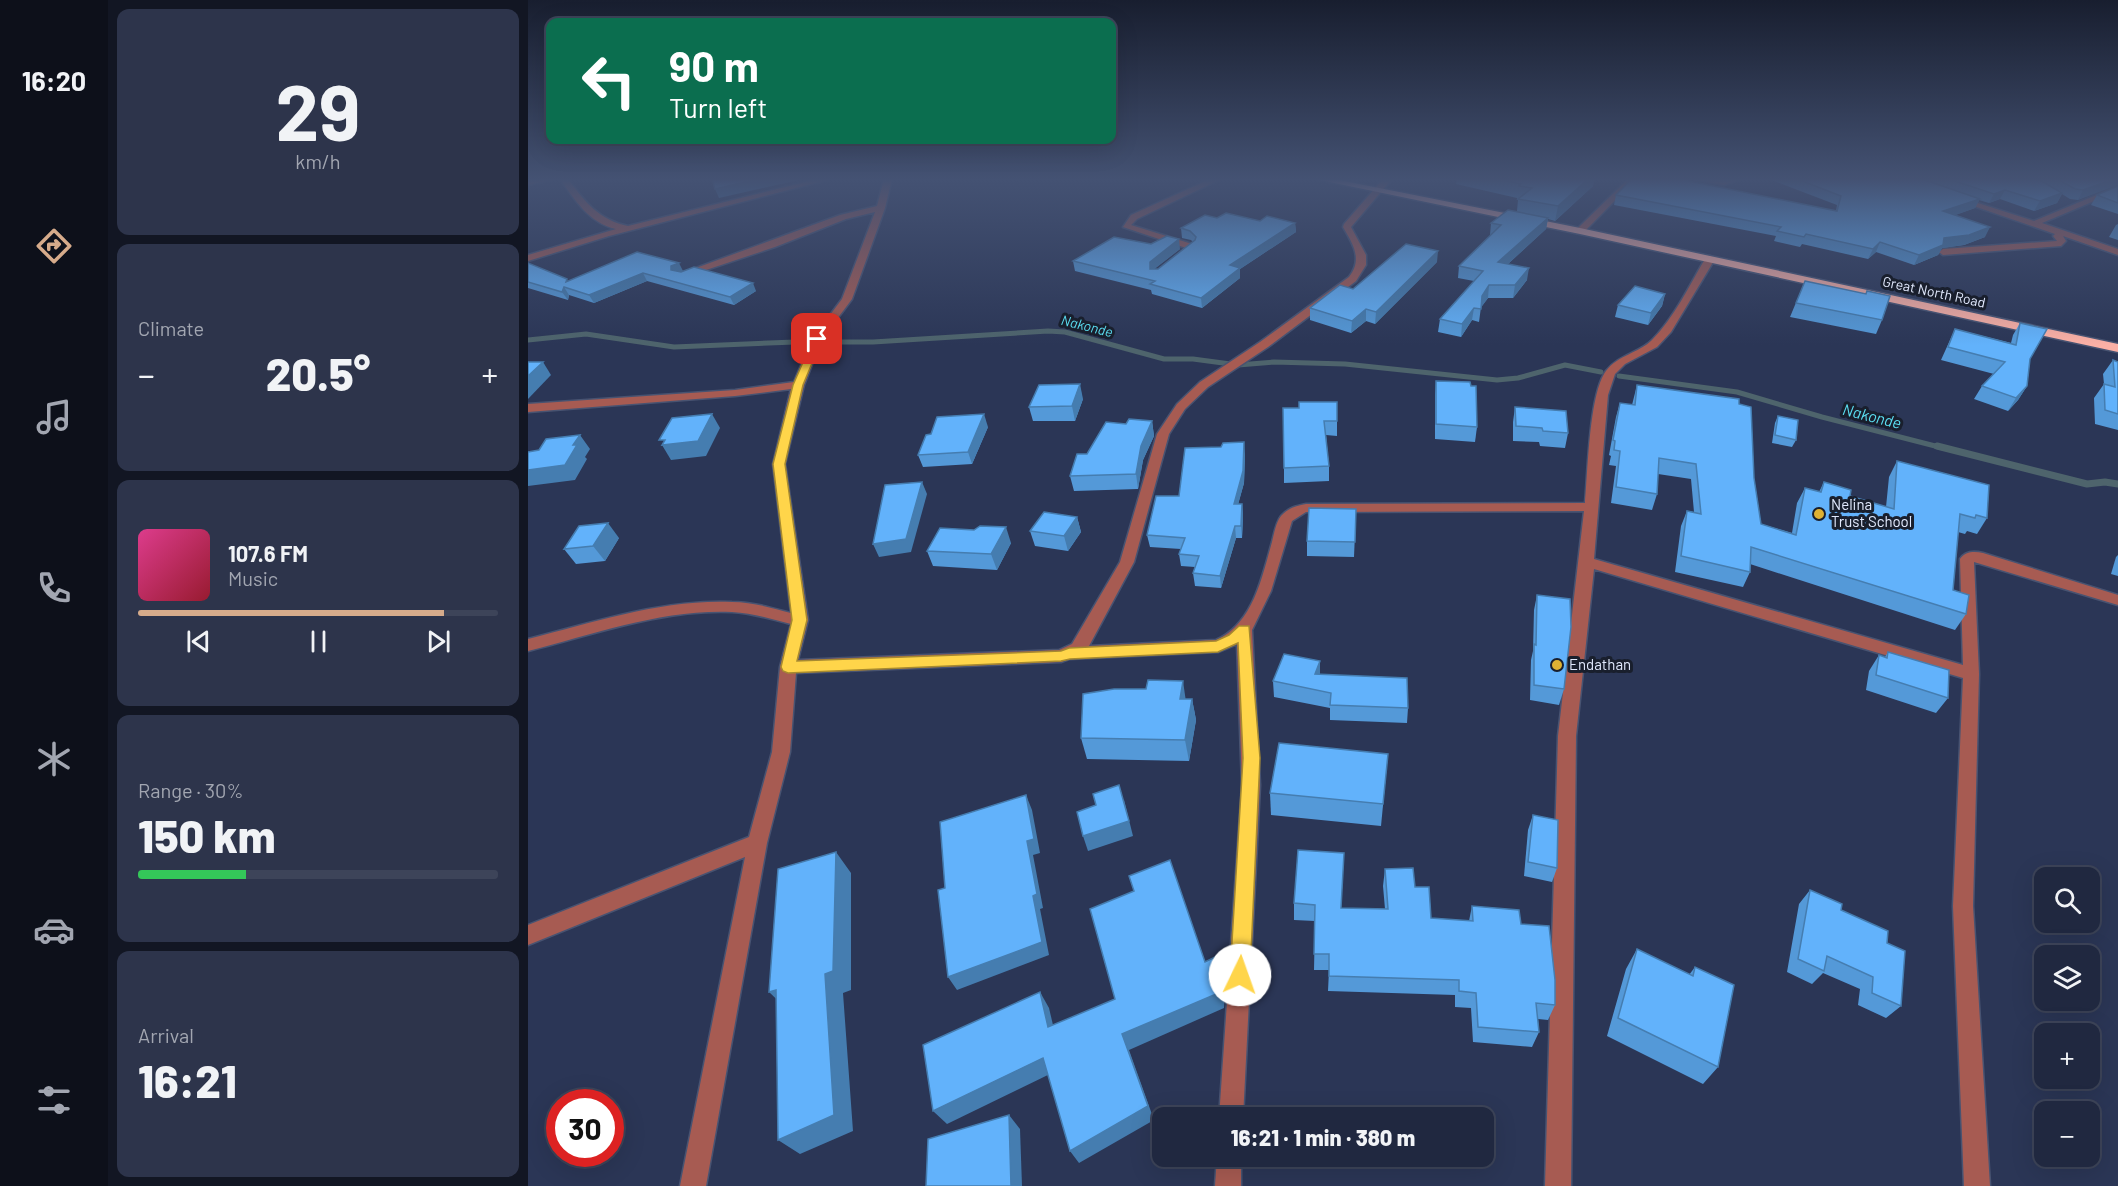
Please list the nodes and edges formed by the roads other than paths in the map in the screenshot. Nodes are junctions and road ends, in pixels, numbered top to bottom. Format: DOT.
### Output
graph roads {
  1 [pos="608,234"];
  2 [pos="798,234"];
  3 [pos="871,234"];
  4 [pos="1151,234"];
  5 [pos="1351,234"];
  6 [pos="1596,234"];
  7 [pos="2061,234"];
  8 [pos="2068,234"];
  9 [pos="2092,234"];
  10 [pos="2118,244"];
  11 [pos="1943,252"];
  12 [pos="2118,252"];
  13 [pos="528,258"];
  14 [pos="1710,259"];
  15 [pos="1172,264"];
  16 [pos="681,276"];
  17 [pos="2118,348"];
  18 [pos="798,385"];
  19 [pos="528,408"];
  20 [pos="1592,507"];
  21 [pos="1587,562"];
  22 [pos="2118,600"];
  23 [pos="800,620"];
  24 [pos="1244,629"];
  25 [pos="528,645"];
  26 [pos="1069,653"];
  27 [pos="788,667"];
  28 [pos="1971,674"];
  29 [pos="757,843"];
  30 [pos="528,935"];
  31 [pos="1232,1107"];
  32 [pos="1229,1167"];
  33 [pos="693,1186"];
  34 [pos="1228,1186"];
  35 [pos="1558,1186"];
  36 [pos="1977,1186"];
  1 -- 13 [label="street"];
  2 -- 16 [label="street"];
  3 -- 18 [label="street"];
  4 -- 15 [label="street"];
  5 -- 26 [label="street"];
  6 -- 14 [label="highway, Great North Road"];
  7 -- 11 [label="street"];
  8 -- 12 [label="street"];
  9 -- 10 [label="street"];
  14 -- 17 [label="highway, Great North Road"];
  14 -- 20 [label="street"];
  18 -- 19 [label="street"];
  18 -- 23 [label="street"];
  20 -- 21 [label="street"];
  20 -- 24 [label="street"];
  21 -- 28 [label="street"];
  21 -- 35 [label="street"];
  22 -- 28 [label="street"];
  23 -- 25 [label="street"];
  23 -- 27 [label="street"];
  24 -- 26 [label="street"];
  24 -- 31 [label="street"];
  26 -- 27 [label="street"];
  27 -- 29 [label="street"];
  28 -- 36 [label="street"];
  29 -- 30 [label="street"];
  29 -- 33 [label="street"];
  32 -- 34 [label="street"];
}
